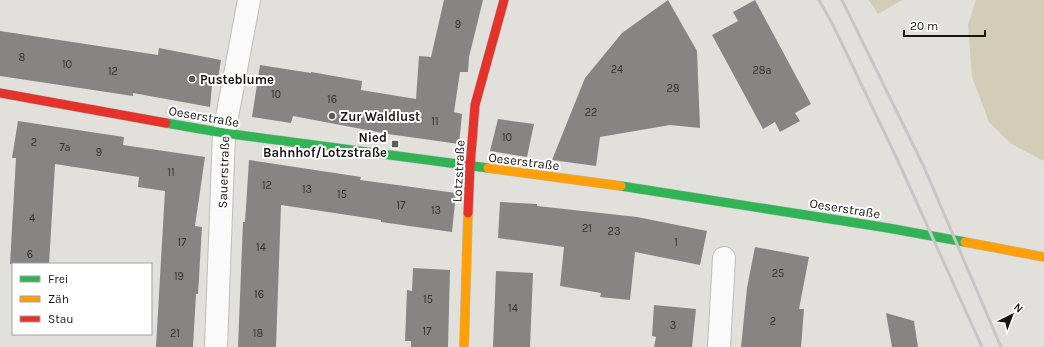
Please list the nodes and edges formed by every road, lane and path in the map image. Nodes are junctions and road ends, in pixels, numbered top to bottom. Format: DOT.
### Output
graph roads {
  1 [pos="249,0"];
  2 [pos="504,0"];
  3 [pos="0,93"];
  4 [pos="224,133"];
  5 [pos="470,167"];
  6 [pos="1044,257"];
  7 [pos="724,258"];
  8 [pos="216,347"];
  9 [pos="464,347"];
  10 [pos="719,347"];
  1 -- 4 [label="street, Sauerstraße"];
  2 -- 5 [label="street, Lotzstraße"];
  3 -- 4 [label="street, Oeserstraße"];
  4 -- 5 [label="street, Oeserstraße"];
  4 -- 8 [label="street, Sauerstraße"];
  5 -- 6 [label="street, Oeserstraße"];
  5 -- 9 [label="street, Lotzstraße"];
  7 -- 10 [label="street"];
}
